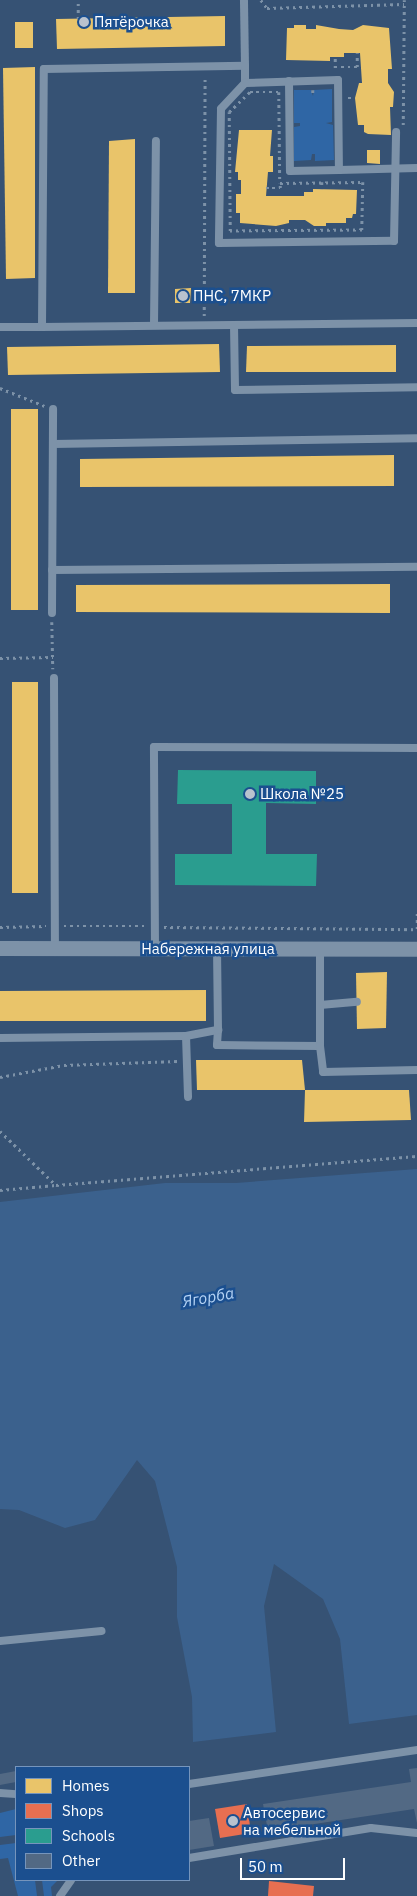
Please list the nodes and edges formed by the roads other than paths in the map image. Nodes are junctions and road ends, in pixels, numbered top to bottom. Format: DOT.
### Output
graph roads {
  1 [pos="244,0"];
  2 [pos="245,66"];
  3 [pos="289,81"];
  4 [pos="245,83"];
  5 [pos="399,132"];
  6 [pos="156,141"];
  7 [pos="395,168"];
  8 [pos="417,168"];
  9 [pos="339,170"];
  10 [pos="417,322"];
  11 [pos="234,324"];
  12 [pos="154,325"];
  13 [pos="0,327"];
  14 [pos="42,327"];
  15 [pos="417,387"];
  16 [pos="53,409"];
  17 [pos="417,438"];
  18 [pos="53,444"];
  19 [pos="417,567"];
  20 [pos="52,570"];
  21 [pos="52,613"];
  22 [pos="54,678"];
  23 [pos="417,748"];
  24 [pos="0,948"];
  25 [pos="55,948"];
  26 [pos="155,948"];
  27 [pos="217,948"];
  28 [pos="417,948"];
  29 [pos="320,949"];
  30 [pos="357,1002"];
  31 [pos="320,1005"];
  32 [pos="218,1030"];
  33 [pos="186,1036"];
  34 [pos="0,1038"];
  35 [pos="320,1046"];
  36 [pos="417,1070"];
  37 [pos="188,1097"];
  38 [pos="102,1632"];
  39 [pos="0,1641"];
  40 [pos="417,1750"];
  41 [pos="190,1784"];
  42 [pos="0,1793"];
  43 [pos="15,1794"];
  44 [pos="417,1833"];
  45 [pos="190,1858"];
  46 [pos="70,1881"];
  47 [pos="60,1896"];
  1 -- 2 [label="lane"];
  2 -- 4 [label="lane"];
  2 -- 14 [label="lane"];
  3 -- 4 [label="lane"];
  3 -- 9 [label="lane"];
  3 -- 9 [label="lane"];
  4 -- 7 [label="lane"];
  5 -- 7 [label="lane"];
  6 -- 12 [label="lane"];
  7 -- 8 [label="lane"];
  7 -- 9 [label="lane"];
  10 -- 11 [label="lane"];
  11 -- 12 [label="lane"];
  11 -- 15 [label="lane"];
  12 -- 14 [label="lane"];
  13 -- 14 [label="lane"];
  16 -- 18 [label="lane"];
  17 -- 18 [label="lane"];
  18 -- 20 [label="lane"];
  19 -- 20 [label="lane"];
  20 -- 21 [label="lane"];
  22 -- 25 [label="lane"];
  23 -- 26 [label="lane"];
  24 -- 25 [label="street, Набережная улица"];
  25 -- 26 [label="street, Набережная улица"];
  26 -- 27 [label="street, Набережная улица"];
  27 -- 29 [label="street, Набережная улица"];
  27 -- 32 [label="lane"];
  28 -- 29 [label="street, Набережная улица"];
  29 -- 31 [label="lane"];
  30 -- 31 [label="lane"];
  31 -- 35 [label="lane"];
  32 -- 33 [label="lane"];
  32 -- 35 [label="lane"];
  33 -- 34 [label="lane"];
  33 -- 37 [label="lane"];
  35 -- 36 [label="lane"];
  38 -- 39 [label="lane"];
  40 -- 41 [label="lane"];
  42 -- 43 [label="lane"];
  44 -- 45 [label="lane"];
  46 -- 47 [label="lane"];
}
